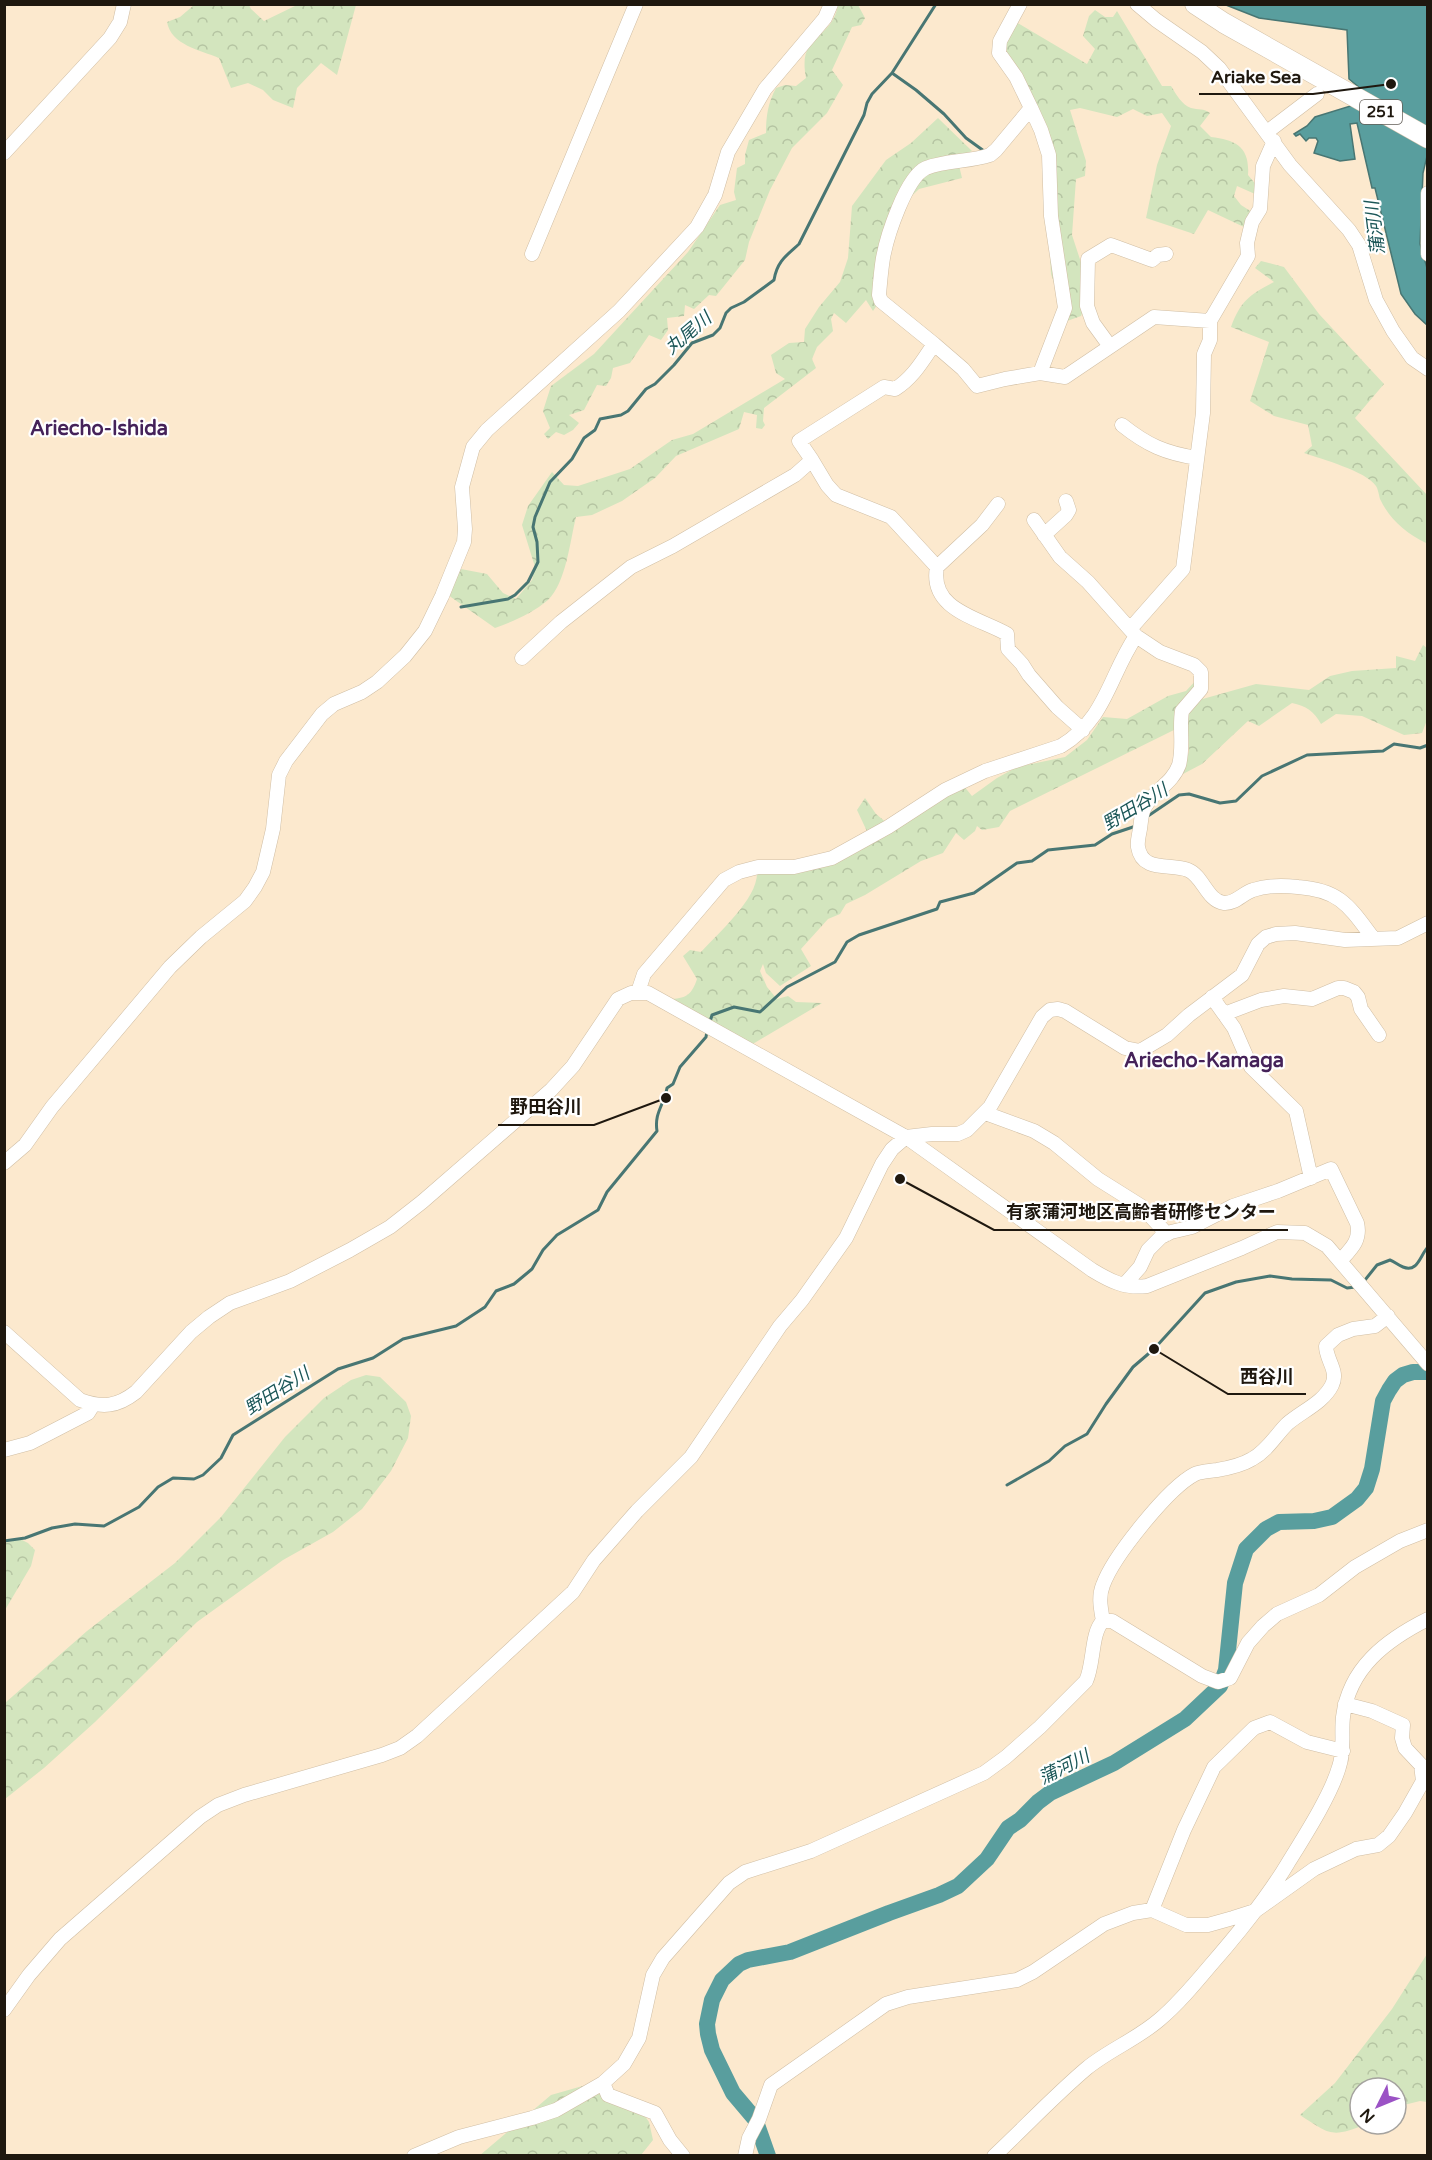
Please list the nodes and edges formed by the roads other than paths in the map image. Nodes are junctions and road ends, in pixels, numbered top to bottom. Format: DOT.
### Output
graph roads {
  1 [pos="124,4"];
  2 [pos="636,4"];
  3 [pos="831,4"];
  4 [pos="1020,4"];
  5 [pos="1137,4"];
  6 [pos="1195,4"];
  7 [pos="1326,90"];
  8 [pos="1031,108"];
  9 [pos="1270,136"];
  10 [pos="1428,138"];
  11 [pos="4,153"];
  12 [pos="1428,193"];
  13 [pos="532,254"];
  14 [pos="1166,254"];
  15 [pos="1428,254"];
  16 [pos="1210,321"];
  17 [pos="934,344"];
  18 [pos="1109,345"];
  19 [pos="1428,369"];
  20 [pos="1040,373"];
  21 [pos="1122,425"];
  22 [pos="1197,458"];
  23 [pos="812,460"];
  24 [pos="1066,501"];
  25 [pos="998,504"];
  26 [pos="1034,520"];
  27 [pos="1044,535"];
  28 [pos="938,567"];
  29 [pos="1133,632"];
  30 [pos="522,658"];
  31 [pos="1083,730"];
  32 [pos="1428,923"];
  33 [pos="1373,938"];
  34 [pos="638,992"];
  35 [pos="1212,997"];
  36 [pos="1224,1014"];
  37 [pos="1378,1035"];
  38 [pos="985,1113"];
  39 [pos="906,1137"];
  40 [pos="4,1163"];
  41 [pos="1311,1178"];
  42 [pos="1167,1234"];
  43 [pos="1340,1261"];
  44 [pos="1124,1285"];
  45 [pos="1388,1316"];
  46 [pos="4,1332"];
  47 [pos="1428,1364"];
  48 [pos="93,1405"];
  49 [pos="4,1450"];
  50 [pos="1428,1530"];
  51 [pos="1428,1619"];
  52 [pos="1103,1621"];
  53 [pos="1345,1704"];
  54 [pos="1343,1751"];
  55 [pos="1424,1764"];
  56 [pos="1152,1910"];
  57 [pos="1255,1911"];
  58 [pos="4,2010"];
  59 [pos="603,2083"];
  60 [pos="414,2156"];
  61 [pos="683,2156"];
  62 [pos="745,2156"];
  63 [pos="994,2156"];
  1 -- 11 [label="street"];
  2 -- 13 [label="street"];
  3 -- 40 [label="street"];
  4 -- 8 [label="street"];
  5 -- 9 [label="street"];
  6 -- 7 [label="highway, 251"];
  7 -- 9 [label="street"];
  7 -- 10 [label="highway, 251"];
  8 -- 17 [label="street"];
  8 -- 20 [label="street"];
  9 -- 16 [label="street"];
  9 -- 19 [label="street"];
  12 -- 15 [label="street"];
  14 -- 18 [label="street"];
  16 -- 18 [label="street"];
  16 -- 22 [label="street"];
  17 -- 20 [label="street"];
  17 -- 23 [label="street"];
  18 -- 20 [label="street"];
  21 -- 22 [label="street"];
  22 -- 29 [label="street"];
  23 -- 28 [label="street"];
  23 -- 30 [label="street"];
  24 -- 27 [label="street"];
  25 -- 28 [label="street"];
  26 -- 27 [label="street"];
  27 -- 29 [label="street"];
  28 -- 31 [label="street"];
  29 -- 31 [label="street"];
  29 -- 33 [label="street"];
  31 -- 34 [label="street"];
  32 -- 33 [label="street"];
  33 -- 35 [label="street"];
  34 -- 39 [label="street"];
  34 -- 48 [label="street"];
  35 -- 36 [label="street"];
  35 -- 38 [label="street"];
  36 -- 37 [label="street"];
  36 -- 41 [label="street"];
  38 -- 39 [label="street"];
  38 -- 42 [label="street"];
  39 -- 44 [label="street"];
  39 -- 58 [label="street"];
  41 -- 42 [label="street"];
  41 -- 43 [label="street"];
  42 -- 44 [label="street"];
  43 -- 44 [label="street"];
  43 -- 45 [label="street"];
  45 -- 47 [label="street"];
  45 -- 52 [label="street"];
  46 -- 48 [label="street"];
  48 -- 49 [label="street"];
  50 -- 52 [label="street"];
  51 -- 53 [label="street"];
  52 -- 59 [label="street"];
  53 -- 54 [label="street"];
  53 -- 55 [label="street"];
  54 -- 56 [label="street"];
  54 -- 57 [label="street"];
  55 -- 57 [label="street"];
  56 -- 57 [label="street"];
  56 -- 62 [label="street"];
  57 -- 63 [label="street"];
  59 -- 60 [label="street"];
  59 -- 61 [label="street"];
}
